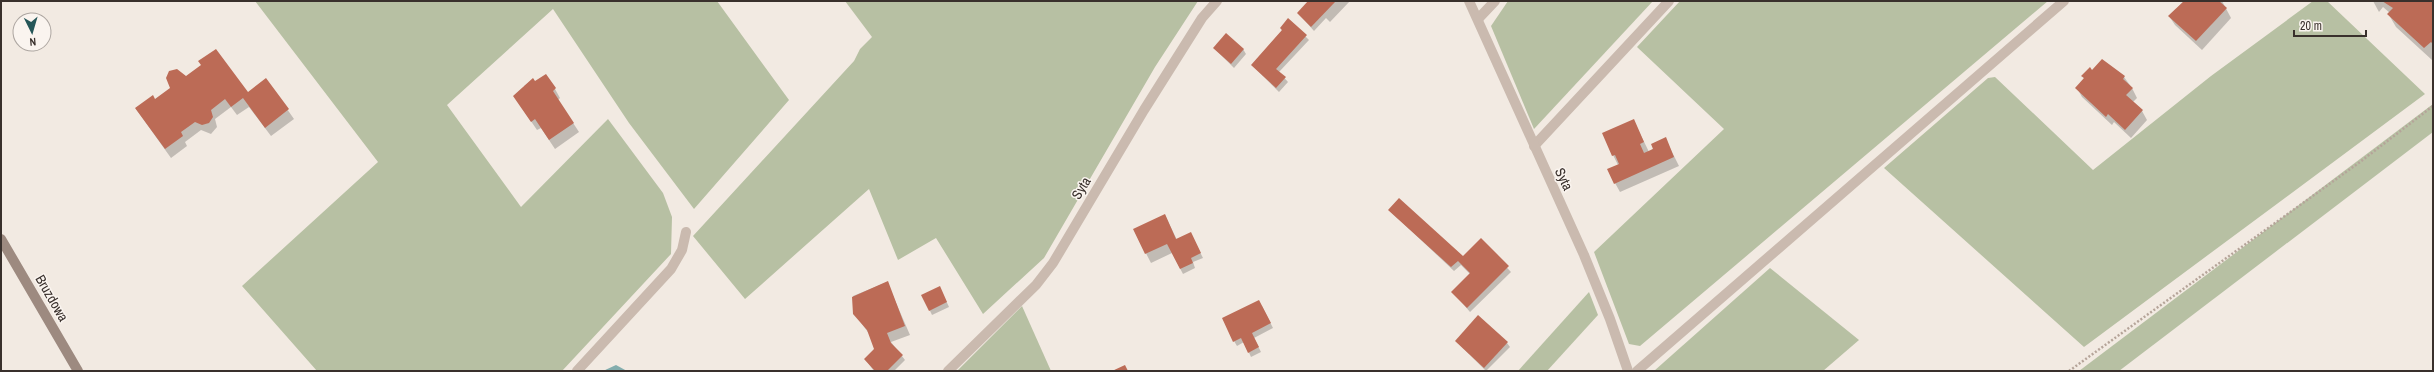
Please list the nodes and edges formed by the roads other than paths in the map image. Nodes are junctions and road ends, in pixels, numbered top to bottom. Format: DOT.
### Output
graph roads {
  1 [pos="1217,1"];
  2 [pos="1469,1"];
  3 [pos="1495,1"];
  4 [pos="1669,1"];
  5 [pos="2064,1"];
  6 [pos="1478,20"];
  7 [pos="1534,146"];
  8 [pos="686,232"];
  9 [pos="1,238"];
  10 [pos="78,371"];
  11 [pos="577,371"];
  12 [pos="948,371"];
  13 [pos="1628,371"];
  14 [pos="1637,371"];
  1 -- 12 [label="street, Syta"];
  2 -- 6 [label="street, Syta"];
  3 -- 6 [label="street"];
  4 -- 7 [label="street"];
  5 -- 14 [label="street"];
  6 -- 7 [label="street, Syta"];
  7 -- 13 [label="street, Syta"];
  8 -- 11 [label="street"];
  9 -- 10 [label="street, Bruzdowa"];
}
